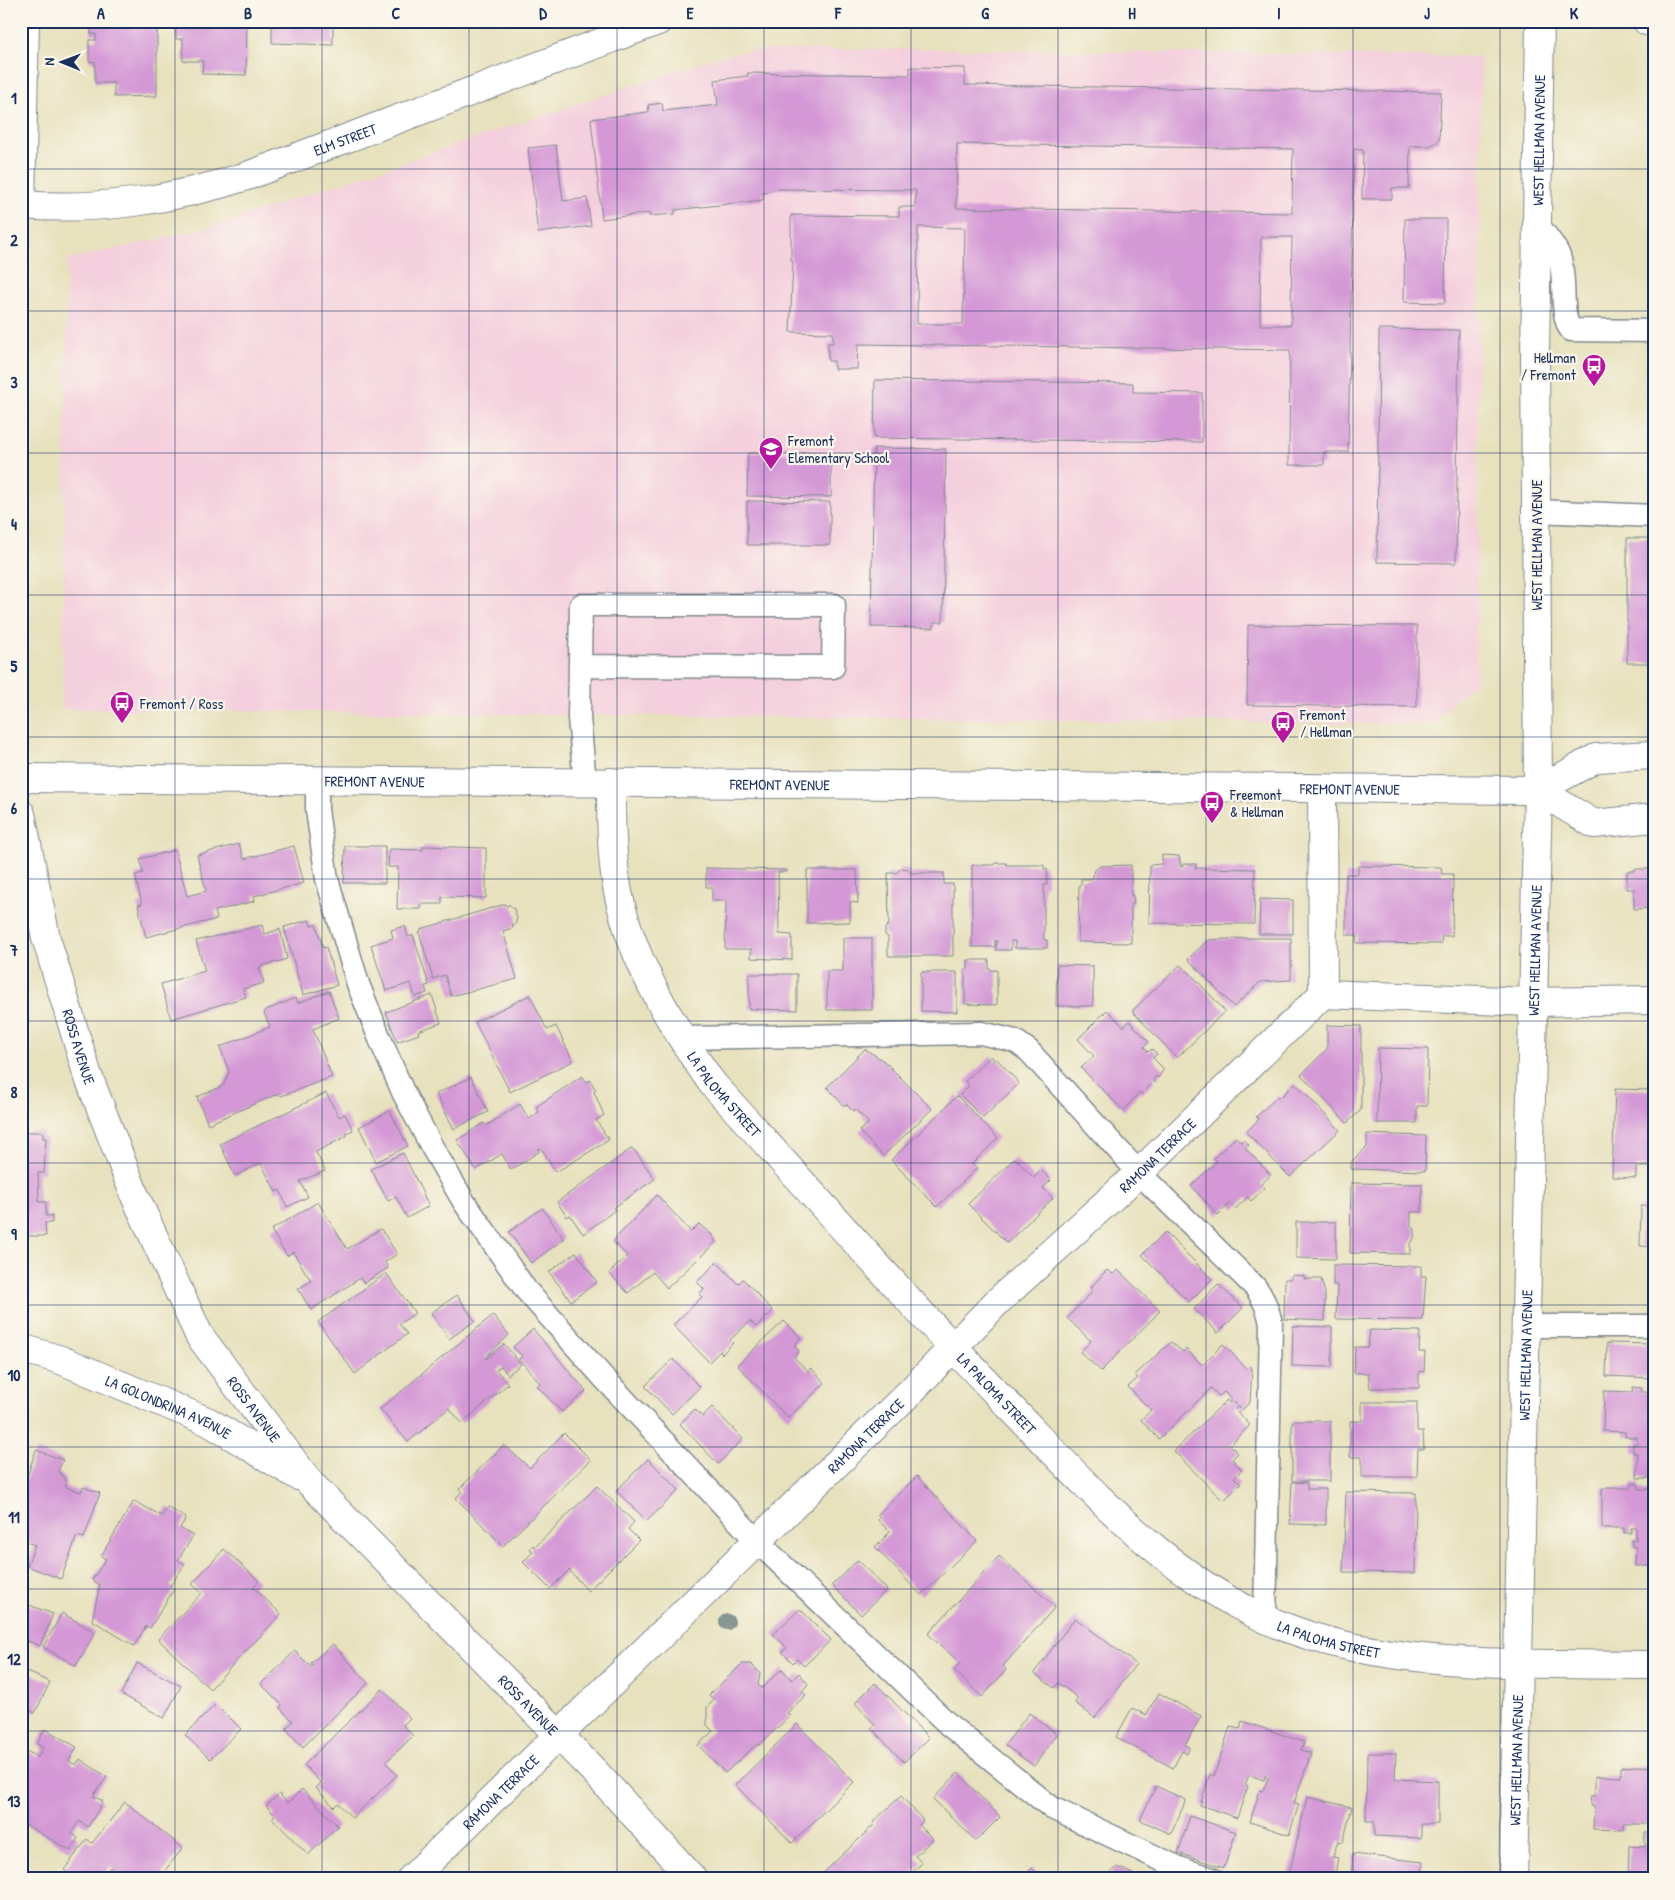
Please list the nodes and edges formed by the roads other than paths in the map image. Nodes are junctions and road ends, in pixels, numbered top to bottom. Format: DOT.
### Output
graph roads {
  1 [pos="25,21"];
  2 [pos="658,21"];
  3 [pos="1540,21"];
  4 [pos="1646,21"];
  5 [pos="1654,22"];
  6 [pos="21,205"];
  7 [pos="1537,223"];
  8 [pos="1654,331"];
  9 [pos="1536,512"];
  10 [pos="1654,516"];
  11 [pos="580,666"];
  12 [pos="1654,754"];
  13 [pos="21,778"];
  14 [pos="317,781"];
  15 [pos="598,782"];
  16 [pos="1322,790"];
  17 [pos="1538,790"];
  18 [pos="21,814"];
  19 [pos="1654,818"];
  20 [pos="1323,994"];
  21 [pos="1654,1000"];
  22 [pos="1532,1002"];
  23 [pos="681,1038"];
  24 [pos="1139,1173"];
  25 [pos="1525,1326"];
  26 [pos="1654,1326"];
  27 [pos="21,1348"];
  28 [pos="953,1348"];
  29 [pos="309,1482"];
  30 [pos="758,1542"];
  31 [pos="1265,1620"];
  32 [pos="1517,1662"];
  33 [pos="1654,1665"];
  34 [pos="558,1737"];
  35 [pos="411,1879"];
  36 [pos="693,1879"];
  37 [pos="1212,1879"];
  38 [pos="1513,1879"];
  1 -- 6 [label="main road"];
  2 -- 6 [label="main road, ELM STREET"];
  3 -- 7 [label="main road, WEST HELLMAN AVENUE"];
  4 -- 5 [label="main road"];
  7 -- 8 [label="lane"];
  7 -- 9 [label="main road, WEST HELLMAN AVENUE"];
  9 -- 10 [label="lane"];
  9 -- 17 [label="main road, WEST HELLMAN AVENUE"];
  11 -- 11 [label="lane"];
  11 -- 15 [label="lane"];
  12 -- 17 [label="main road, FREMONT AVENUE"];
  13 -- 14 [label="main road, FREMONT AVENUE"];
  14 -- 15 [label="main road, FREMONT AVENUE"];
  14 -- 30 [label="lane"];
  15 -- 16 [label="main road, FREMONT AVENUE"];
  15 -- 23 [label="main road, LA PALOMA STREET"];
  16 -- 17 [label="main road, FREMONT AVENUE"];
  16 -- 20 [label="main road"];
  17 -- 19 [label="main road"];
  17 -- 22 [label="main road, WEST HELLMAN AVENUE"];
  18 -- 29 [label="main road, ROSS AVENUE"];
  20 -- 22 [label="main road"];
  20 -- 24 [label="main road, RAMONA TERRACE"];
  21 -- 22 [label="main road"];
  22 -- 25 [label="main road, WEST HELLMAN AVENUE"];
  23 -- 24 [label="lane"];
  23 -- 28 [label="main road, LA PALOMA STREET"];
  24 -- 28 [label="main road, RAMONA TERRACE"];
  24 -- 31 [label="lane"];
  25 -- 26 [label="lane"];
  25 -- 32 [label="main road, WEST HELLMAN AVENUE"];
  27 -- 29 [label="main road, LA GOLONDRINA AVENUE"];
  28 -- 30 [label="main road, RAMONA TERRACE"];
  28 -- 31 [label="main road, LA PALOMA STREET"];
  29 -- 34 [label="main road, ROSS AVENUE"];
  30 -- 34 [label="main road, RAMONA TERRACE"];
  30 -- 37 [label="lane"];
  31 -- 32 [label="main road, LA PALOMA STREET"];
  32 -- 33 [label="main road, LA PALOMA STREET"];
  32 -- 38 [label="main road, WEST HELLMAN AVENUE"];
  34 -- 35 [label="main road, RAMONA TERRACE"];
  34 -- 36 [label="main road, ROSS AVENUE"];
}
